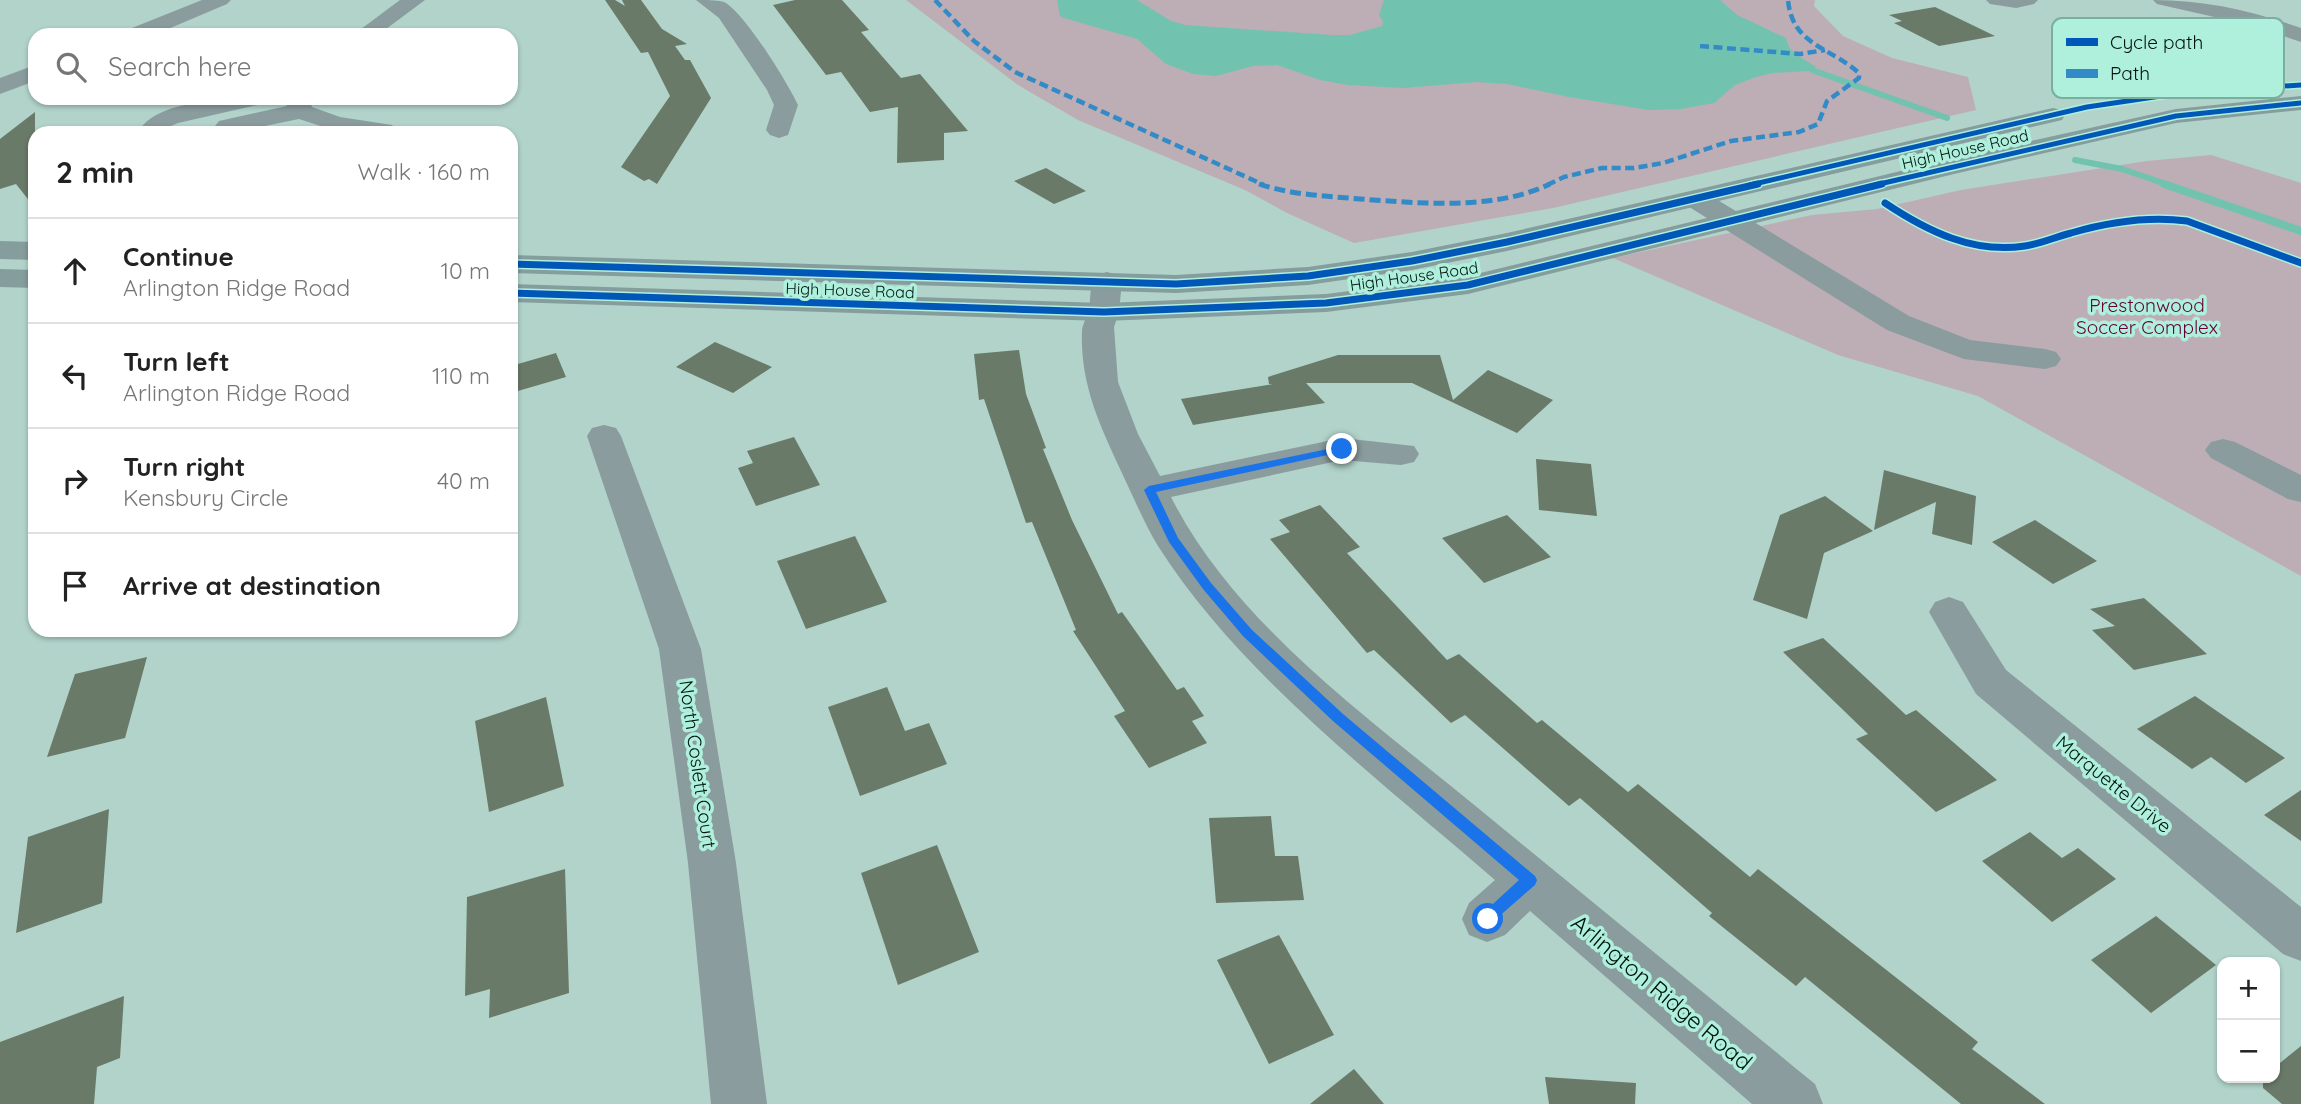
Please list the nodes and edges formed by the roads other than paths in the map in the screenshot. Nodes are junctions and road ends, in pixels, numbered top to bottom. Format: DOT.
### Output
graph roads {
  1 [pos="220,0"];
  2 [pos="414,0"];
  3 [pos="707,0"];
  4 [pos="1997,0"];
  5 [pos="2027,0"];
  6 [pos="2164,0"];
  7 [pos="2246,18"];
  8 [pos="152,28"];
  9 [pos="374,28"];
  10 [pos="2284,29"];
  11 [pos="2301,35"];
  12 [pos="28,75"];
  13 [pos="0,87"];
  14 [pos="2148,98"];
  15 [pos="2301,103"];
  16 [pos="225,105"];
  17 [pos="295,105"];
  18 [pos="301,105"];
  19 [pos="155,126"];
  20 [pos="217,126"];
  21 [pos="352,126"];
  22 [pos="779,130"];
  23 [pos="1696,199"];
  24 [pos="1730,221"];
  25 [pos="0,250"];
  26 [pos="28,251"];
  27 [pos="518,264"];
  28 [pos="0,278"];
  29 [pos="28,279"];
  30 [pos="518,293"];
  31 [pos="1106,296"];
  32 [pos="2045,359"];
  33 [pos="604,436"];
  34 [pos="2223,450"];
  35 [pos="1401,454"];
  36 [pos="1149,490"];
  37 [pos="2301,490"];
  38 [pos="1948,612"];
  39 [pos="1530,880"];
  40 [pos="1488,919"];
  41 [pos="2301,938"];
  42 [pos="740,1104"];
  43 [pos="1795,1104"];
  1 -- 8 [label="street"];
  2 -- 9 [label="street"];
  3 -- 22 [label="street"];
  4 -- 5 [label="street"];
  6 -- 7 [label="street"];
  10 -- 11 [label="street"];
  12 -- 13 [label="street"];
  14 -- 23 [label="main road, High House Road"];
  15 -- 24 [label="main road, High House Road"];
  16 -- 19 [label="street"];
  17 -- 20 [label="street"];
  18 -- 21 [label="street"];
  23 -- 24 [label="street"];
  23 -- 31 [label="main road, High House Road"];
  24 -- 31 [label="main road, High House Road"];
  24 -- 32 [label="street"];
  25 -- 26 [label="main road"];
  27 -- 31 [label="main road, High House Road"];
  28 -- 29 [label="main road"];
  30 -- 31 [label="main road, High House Road"];
  31 -- 36 [label="street, Arlington Ridge Road"];
  33 -- 42 [label="street, North Coslett Court"];
  34 -- 37 [label="street"];
  35 -- 36 [label="street"];
  36 -- 39 [label="street, Arlington Ridge Road"];
  38 -- 41 [label="street, Marquette Drive"];
  39 -- 40 [label="street"];
  39 -- 43 [label="street, Arlington Ridge Road"];
}
